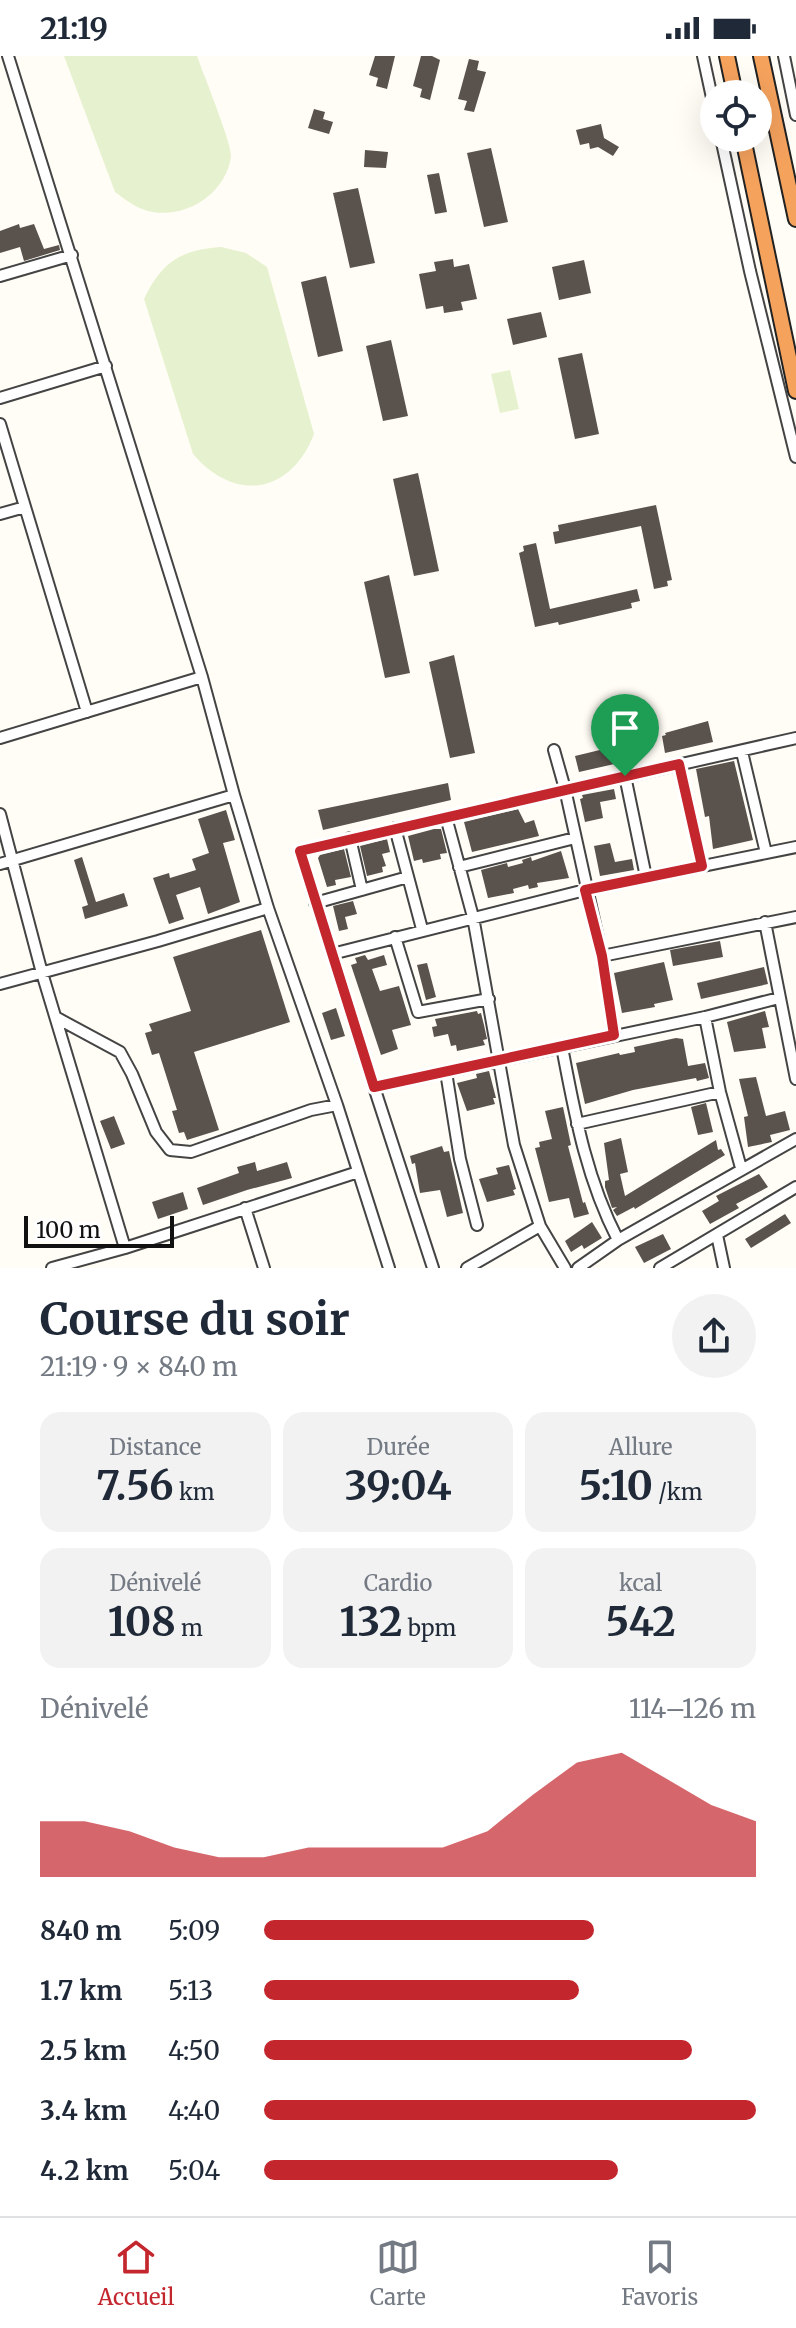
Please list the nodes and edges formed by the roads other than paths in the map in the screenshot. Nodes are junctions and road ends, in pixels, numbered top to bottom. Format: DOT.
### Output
graph roads {
  1 [pos="703,56"];
  2 [pos="727,56"];
  3 [pos="761,56"];
  4 [pos="784,56"];
  5 [pos="5,59"];
  6 [pos="708,80"];
  7 [pos="732,80"];
  8 [pos="796,115"];
  9 [pos="724,152"];
  10 [pos="746,152"];
  11 [pos="796,219"];
  12 [pos="72,255"];
  13 [pos="0,276"];
  14 [pos="790,338"];
  15 [pos="106,366"];
  16 [pos="796,391"];
  17 [pos="0,398"];
  18 [pos="0,424"];
  19 [pos="796,457"];
  20 [pos="25,507"];
  21 [pos="0,514"];
  22 [pos="202,677"];
  23 [pos="87,712"];
  24 [pos="0,738"];
  25 [pos="796,738"];
  26 [pos="554,750"];
  27 [pos="742,752"];
  28 [pos="679,764"];
  29 [pos="625,776"];
  30 [pos="565,789"];
  31 [pos="234,795"];
  32 [pos="0,814"];
  33 [pos="446,817"];
  34 [pos="395,828"];
  35 [pos="350,838"];
  36 [pos="575,838"];
  37 [pos="796,847"];
  38 [pos="766,853"];
  39 [pos="14,861"];
  40 [pos="0,864"];
  41 [pos="702,866"];
  42 [pos="459,867"];
  43 [pos="408,877"];
  44 [pos="646,877"];
  45 [pos="362,890"];
  46 [pos="585,890"];
  47 [pos="315,903"];
  48 [pos="268,908"];
  49 [pos="473,917"];
  50 [pos="796,917"];
  51 [pos="765,922"];
  52 [pos="422,929"];
  53 [pos="395,937"];
  54 [pos="332,954"];
  55 [pos="602,956"];
  56 [pos="42,973"];
  57 [pos="0,984"];
  58 [pos="779,998"];
  59 [pos="489,999"];
  60 [pos="705,1017"];
  61 [pos="57,1018"];
  62 [pos="614,1035"];
  63 [pos="562,1047"];
  64 [pos="500,1059"];
  65 [pos="446,1072"];
  66 [pos="796,1079"];
  67 [pos="374,1087"];
  68 [pos="720,1092"];
  69 [pos="337,1105"];
  70 [pos="577,1124"];
  71 [pos="796,1139"];
  72 [pos="741,1168"];
  73 [pos="358,1172"];
  74 [pos="796,1187"];
  75 [pos="245,1208"];
  76 [pos="477,1225"];
  77 [pos="540,1226"];
  78 [pos="717,1235"];
  79 [pos="618,1240"];
  80 [pos="125,1248"];
  81 [pos="52,1268"];
  82 [pos="264,1268"];
  83 [pos="389,1268"];
  84 [pos="433,1268"];
  85 [pos="467,1268"];
  86 [pos="565,1268"];
  87 [pos="578,1268"];
  88 [pos="660,1268"];
  89 [pos="724,1268"];
  1 -- 6 [label="street"];
  2 -- 7 [label="highway"];
  3 -- 11 [label="highway"];
  4 -- 8 [label="street"];
  5 -- 12 [label="street"];
  9 -- 19 [label="street"];
  10 -- 14 [label="highway"];
  12 -- 13 [label="street"];
  12 -- 15 [label="street"];
  14 -- 16 [label="highway"];
  15 -- 17 [label="street"];
  15 -- 22 [label="street"];
  18 -- 20 [label="street"];
  20 -- 21 [label="street"];
  20 -- 23 [label="street"];
  22 -- 23 [label="street"];
  22 -- 31 [label="street"];
  23 -- 24 [label="street"];
  25 -- 27 [label="street"];
  26 -- 30 [label="street"];
  27 -- 28 [label="street"];
  27 -- 38 [label="street"];
  28 -- 29 [label="street"];
  28 -- 41 [label="street"];
  29 -- 30 [label="street"];
  29 -- 44 [label="street"];
  30 -- 33 [label="street"];
  30 -- 36 [label="street"];
  31 -- 39 [label="street"];
  31 -- 48 [label="street"];
  32 -- 39 [label="street"];
  33 -- 34 [label="street"];
  33 -- 42 [label="street"];
  34 -- 35 [label="street"];
  34 -- 43 [label="street"];
  35 -- 45 [label="street"];
  35 -- 47 [label="street"];
  36 -- 42 [label="street"];
  36 -- 46 [label="street"];
  37 -- 38 [label="street"];
  38 -- 41 [label="street"];
  39 -- 40 [label="street"];
  39 -- 56 [label="street"];
  41 -- 44 [label="street"];
  42 -- 49 [label="street"];
  43 -- 45 [label="street"];
  43 -- 52 [label="street"];
  44 -- 46 [label="street"];
  45 -- 47 [label="street"];
  46 -- 49 [label="street"];
  46 -- 55 [label="street"];
  47 -- 54 [label="street"];
  48 -- 56 [label="street"];
  48 -- 69 [label="street"];
  49 -- 52 [label="street"];
  49 -- 59 [label="street"];
  50 -- 51 [label="street"];
  51 -- 55 [label="street"];
  51 -- 58 [label="street"];
  52 -- 53 [label="street"];
  53 -- 54 [label="street"];
  53 -- 59 [label="street"];
  54 -- 67 [label="street"];
  55 -- 62 [label="street"];
  56 -- 57 [label="street"];
  56 -- 61 [label="street"];
  58 -- 60 [label="street"];
  58 -- 66 [label="street"];
  59 -- 64 [label="street"];
  60 -- 62 [label="street"];
  60 -- 68 [label="street"];
  61 -- 69 [label="street"];
  61 -- 80 [label="street"];
  62 -- 63 [label="street"];
  63 -- 64 [label="street"];
  63 -- 70 [label="street"];
  64 -- 65 [label="street"];
  64 -- 77 [label="street"];
  65 -- 67 [label="street"];
  65 -- 76 [label="street"];
  67 -- 84 [label="street"];
  68 -- 70 [label="street"];
  68 -- 72 [label="street"];
  69 -- 73 [label="street"];
  70 -- 79 [label="street"];
  71 -- 72 [label="street"];
  72 -- 79 [label="street"];
  73 -- 75 [label="street"];
  73 -- 83 [label="street"];
  74 -- 78 [label="street"];
  75 -- 80 [label="street"];
  75 -- 82 [label="street"];
  77 -- 85 [label="street"];
  77 -- 86 [label="street"];
  78 -- 88 [label="street"];
  78 -- 89 [label="street"];
  79 -- 87 [label="street"];
  80 -- 81 [label="street"];
}
